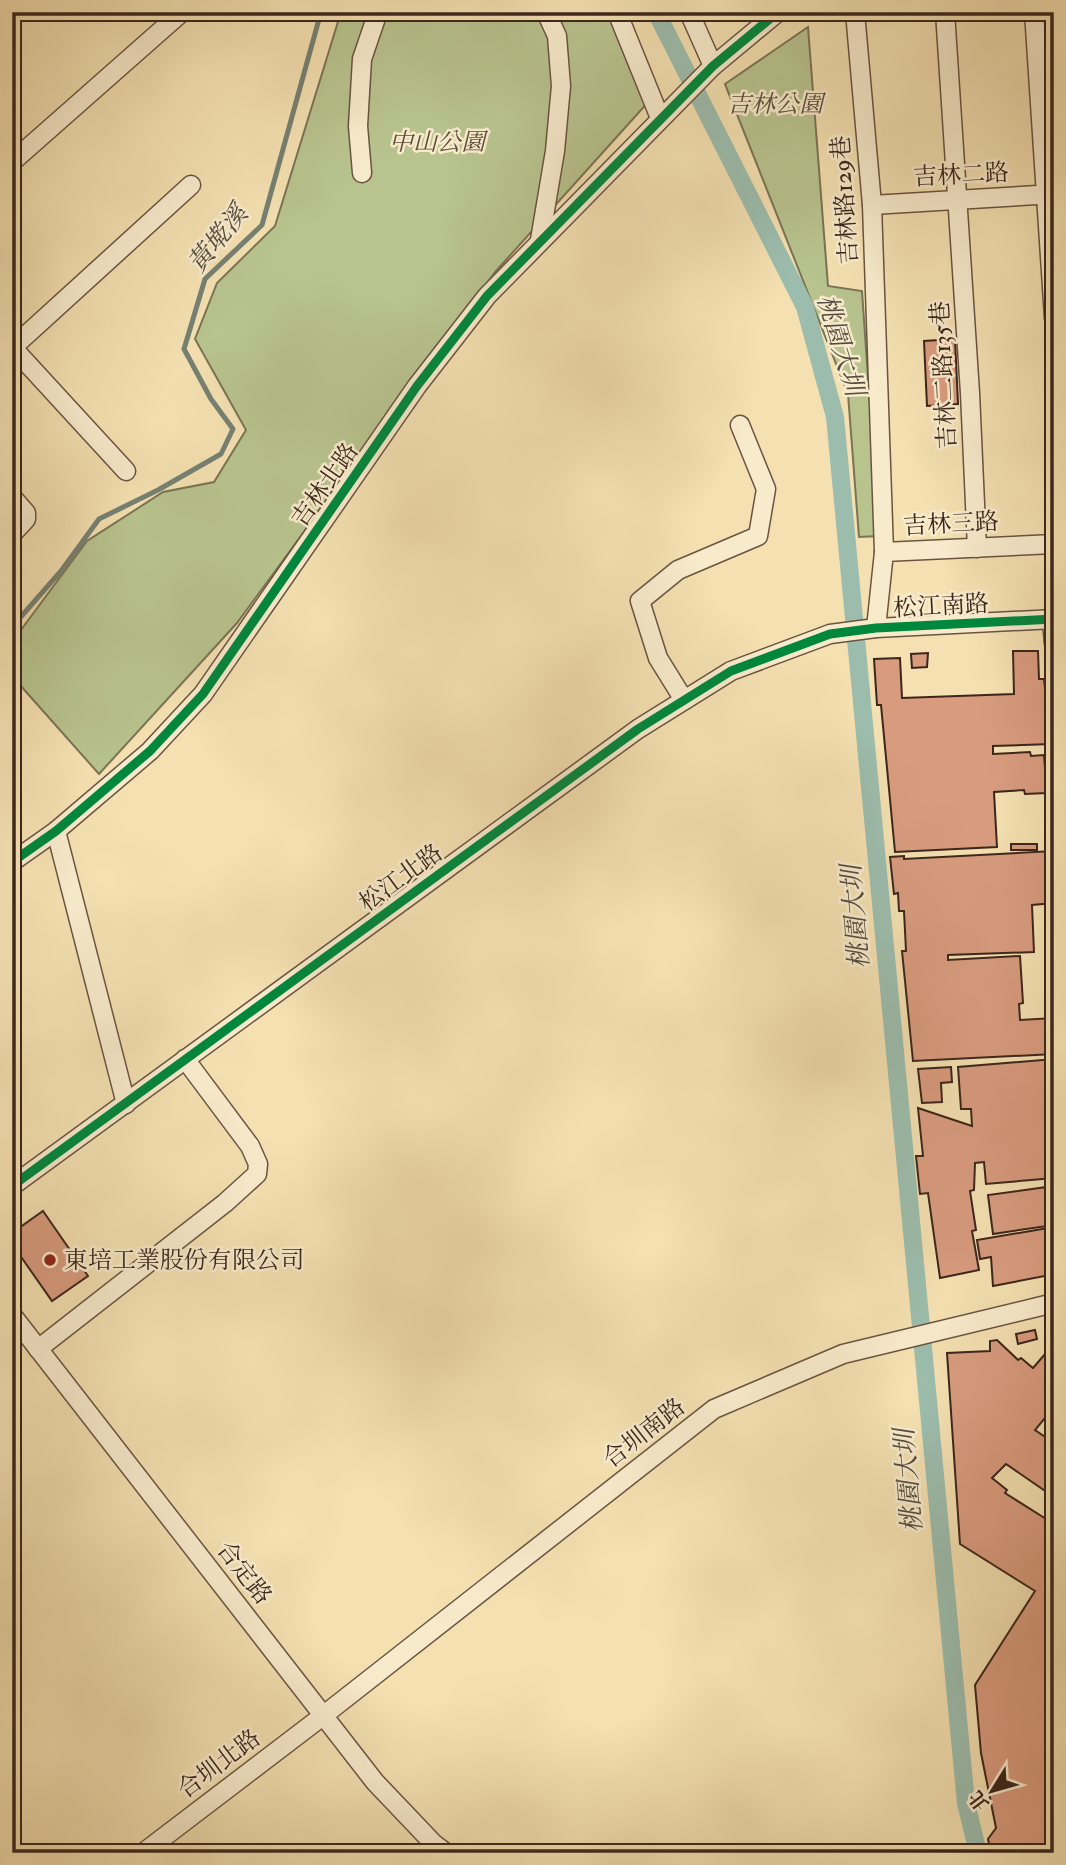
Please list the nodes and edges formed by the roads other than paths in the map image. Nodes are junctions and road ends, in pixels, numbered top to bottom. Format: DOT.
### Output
graph roads {
  1 [pos="182,12"];
  2 [pos="378,12"];
  3 [pos="546,12"];
  4 [pos="617,12"];
  5 [pos="689,12"];
  6 [pos="778,12"];
  7 [pos="855,12"];
  8 [pos="946,12"];
  9 [pos="1034,12"];
  10 [pos="708,72"];
  11 [pos="660,118"];
  12 [pos="12,162"];
  13 [pos="362,173"];
  14 [pos="191,185"];
  15 [pos="1050,194"];
  16 [pos="959,200"];
  17 [pos="872,205"];
  18 [pos="540,240"];
  19 [pos="1054,318"];
  20 [pos="13,348"];
  21 [pos="740,425"];
  22 [pos="126,471"];
  23 [pos="12,497"];
  24 [pos="12,534"];
  25 [pos="1054,544"];
  26 [pos="977,548"];
  27 [pos="884,552"];
  28 [pos="1053,620"];
  29 [pos="871,629"];
  30 [pos="830,634"];
  31 [pos="1054,643"];
  32 [pos="684,700"];
  33 [pos="56,831"];
  34 [pos="12,862"];
  35 [pos="185,1059"];
  36 [pos="126,1104"];
  37 [pos="12,1186"];
  38 [pos="1051,1306"];
  39 [pos="12,1315"];
  40 [pos="38,1349"];
  41 [pos="324,1715"];
  42 [pos="143,1853"];
  43 [pos="446,1853"];
  1 -- 12 [label="street"];
  2 -- 13 [label="street"];
  3 -- 18 [label="street"];
  4 -- 11 [label="street"];
  5 -- 10 [label="street"];
  6 -- 10 [label="street, 吉林北路"];
  7 -- 17 [label="street, 吉林路129巷"];
  8 -- 16 [label="street, 吉林二路135巷"];
  9 -- 15 [label="street"];
  10 -- 11 [label="street, 吉林北路"];
  11 -- 18 [label="street, 吉林北路"];
  14 -- 20 [label="street"];
  15 -- 16 [label="street, 吉林二路"];
  15 -- 19 [label="street"];
  16 -- 17 [label="street, 吉林二路"];
  16 -- 26 [label="street, 吉林二路135巷"];
  17 -- 27 [label="street, 吉林路129巷"];
  18 -- 33 [label="street, 吉林北路"];
  20 -- 22 [label="street"];
  21 -- 32 [label="street"];
  23 -- 24 [label="street"];
  25 -- 26 [label="street, 吉林三路"];
  26 -- 27 [label="street, 吉林三路"];
  27 -- 29 [label="street, 吉林三路"];
  28 -- 29 [label="street, 松江南路"];
  28 -- 31 [label="street"];
  29 -- 30 [label="street, 松江南路"];
  30 -- 32 [label="street, 松江北路"];
  32 -- 35 [label="street, 松江北路"];
  33 -- 34 [label="street, 吉林北路"];
  33 -- 36 [label="street"];
  35 -- 36 [label="street, 松江北路"];
  35 -- 40 [label="street"];
  36 -- 37 [label="street, 松江北路"];
  38 -- 41 [label="street, 合圳南路"];
  39 -- 40 [label="street, 合定路"];
  40 -- 41 [label="street, 合定路"];
  41 -- 42 [label="street, 合圳北路"];
  41 -- 43 [label="street, 合定路"];
}
